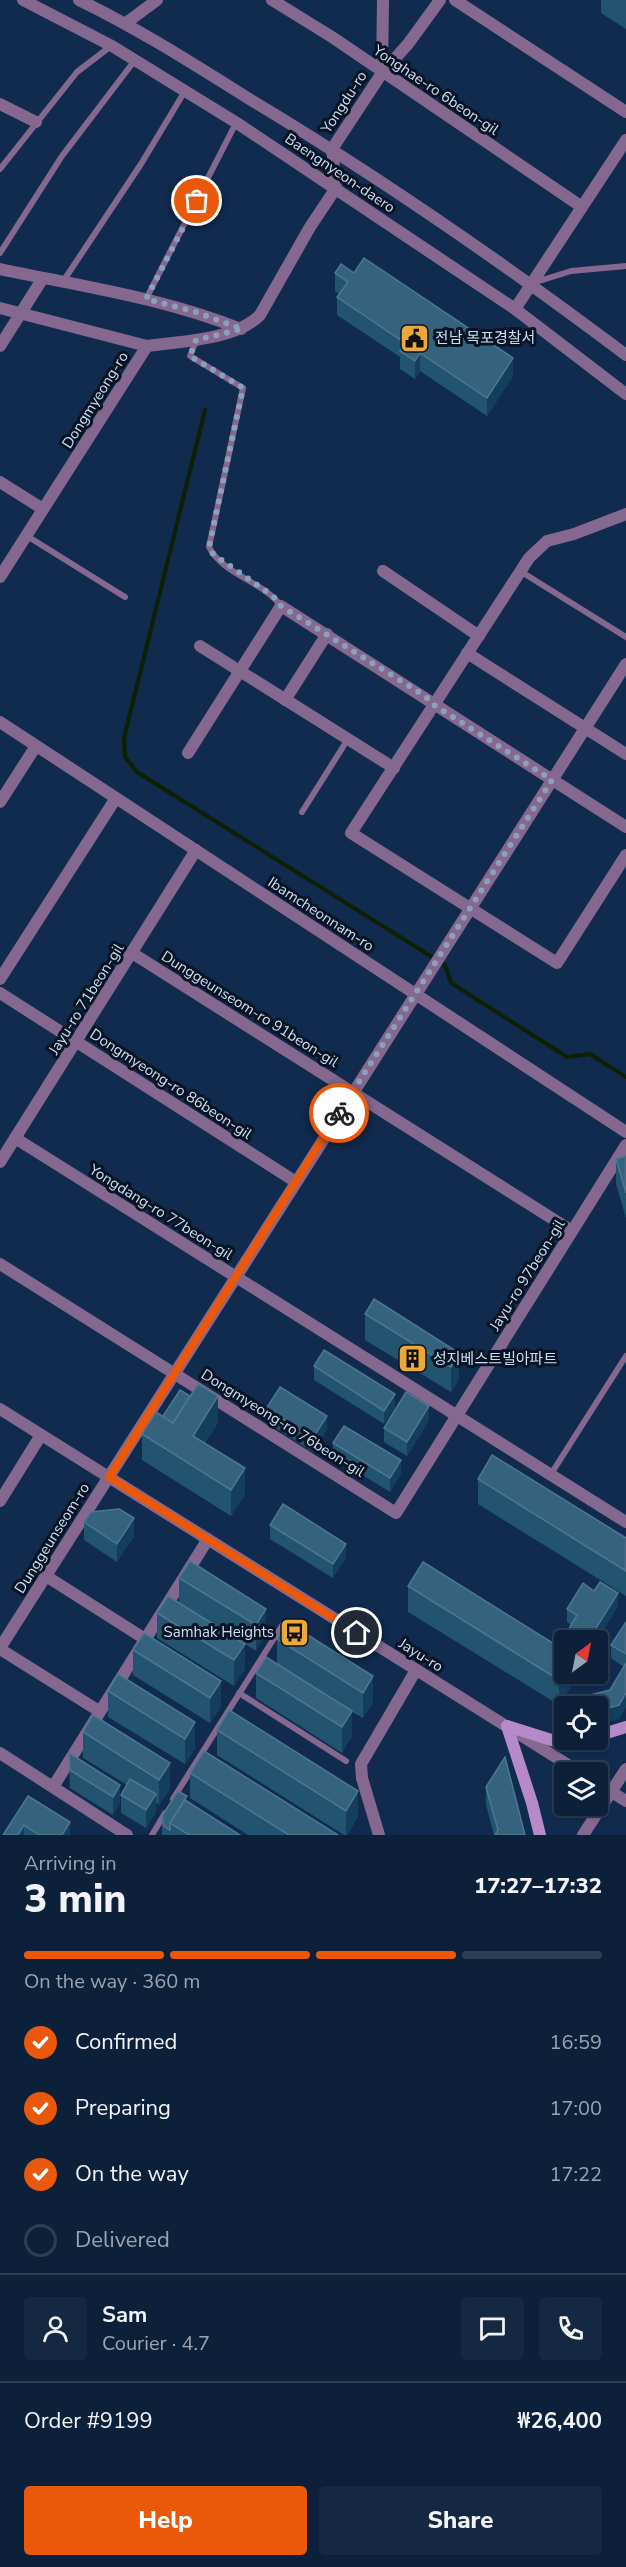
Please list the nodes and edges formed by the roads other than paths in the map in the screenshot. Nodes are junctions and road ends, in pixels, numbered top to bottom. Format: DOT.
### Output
graph roads {
  1 [pos="23,0"];
  2 [pos="79,0"];
  3 [pos="157,0"];
  4 [pos="272,0"];
  5 [pos="384,0"];
  6 [pos="440,0"];
  7 [pos="455,0"];
  8 [pos="126,23"];
  9 [pos="112,46"];
  10 [pos="135,60"];
  11 [pos="381,73"];
  12 [pos="185,91"];
  13 [pos="0,104"];
  14 [pos="626,112"];
  15 [pos="36,122"];
  16 [pos="237,123"];
  17 [pos="626,140"];
  18 [pos="332,148"];
  19 [pos="0,169"];
  20 [pos="336,188"];
  21 [pos="582,207"];
  22 [pos="0,253"];
  23 [pos="626,266"];
  24 [pos="0,269"];
  25 [pos="43,278"];
  26 [pos="64,280"];
  27 [pos="532,284"];
  28 [pos="146,299"];
  29 [pos="0,308"];
  30 [pos="515,309"];
  31 [pos="20,313"];
  32 [pos="242,329"];
  33 [pos="196,340"];
  34 [pos="0,346"];
  35 [pos="147,346"];
  36 [pos="626,355"];
  37 [pos="626,394"];
  38 [pos="0,482"];
  39 [pos="43,510"];
  40 [pos="626,514"];
  41 [pos="27,536"];
  42 [pos="383,571"];
  43 [pos="520,571"];
  44 [pos="0,578"];
  45 [pos="125,597"];
  46 [pos="281,606"];
  47 [pos="327,634"];
  48 [pos="479,636"];
  49 [pos="626,637"];
  50 [pos="200,646"];
  51 [pos="467,653"];
  52 [pos="626,664"];
  53 [pos="240,672"];
  54 [pos="285,700"];
  55 [pos="434,705"];
  56 [pos="0,722"];
  57 [pos="585,728"];
  58 [pos="348,739"];
  59 [pos="36,746"];
  60 [pos="188,753"];
  61 [pos="626,754"];
  62 [pos="394,768"];
  63 [pos="552,780"];
  64 [pos="116,798"];
  65 [pos="0,802"];
  66 [pos="302,812"];
  67 [pos="626,827"];
  68 [pos="196,850"];
  69 [pos="626,855"];
  70 [pos="470,908"];
  71 [pos="132,953"];
  72 [pos="0,979"];
  73 [pos="417,991"];
  74 [pos="0,993"];
  75 [pos="77,1042"];
  76 [pos="352,1091"];
  77 [pos="626,1132"];
  78 [pos="15,1138"];
  79 [pos="626,1145"];
  80 [pos="0,1162"];
  81 [pos="296,1182"];
  82 [pos="572,1231"];
  83 [pos="0,1264"];
  84 [pos="236,1277"];
  85 [pos="626,1356"];
  86 [pos="175,1372"];
  87 [pos="0,1409"];
  88 [pos="457,1416"];
  89 [pos="41,1435"];
  90 [pos="551,1475"];
  91 [pos="109,1477"];
  92 [pos="0,1501"];
  93 [pos="396,1513"];
  94 [pos="626,1522"];
  95 [pos="208,1539"];
  96 [pos="46,1576"];
  97 [pos="283,1624"];
  98 [pos="4,1631"];
  99 [pos="145,1639"];
  100 [pos="0,1648"];
  101 [pos="416,1670"];
  102 [pos="239,1693"];
  103 [pos="99,1712"];
  104 [pos="221,1721"];
  105 [pos="507,1726"];
  106 [pos="231,1727"];
  107 [pos="626,1727"];
  108 [pos="608,1733"];
  109 [pos="554,1740"];
  110 [pos="0,1753"];
  111 [pos="346,1761"];
  112 [pos="564,1762"];
  113 [pos="626,1768"];
  114 [pos="53,1787"];
  115 [pos="608,1790"];
  116 [pos="611,1792"];
  117 [pos="626,1801"];
  118 [pos="127,1835"];
  119 [pos="152,1835"];
  120 [pos="379,1835"];
  121 [pos="540,1835"];
  122 [pos="584,1835"];
  1 -- 9 [label="street, Baengnyeon-daero"];
  2 -- 8 [label="street, Baengnyeon-daero"];
  3 -- 8 [label="street"];
  4 -- 11 [label="street, Yonghae-ro 6beon-gil"];
  5 -- 11 [label="street"];
  6 -- 11 [label="street, Yongdu-ro"];
  7 -- 14 [label="street"];
  8 -- 18 [label="street, Baengnyeon-daero"];
  9 -- 10 [label="street, Baengnyeon-daero"];
  9 -- 15 [label="lane"];
  10 -- 12 [label="street, Baengnyeon-daero"];
  10 -- 22 [label="lane"];
  11 -- 18 [label="street, Yongdu-ro"];
  11 -- 21 [label="street, Yonghae-ro 6beon-gil"];
  12 -- 16 [label="street, Baengnyeon-daero"];
  12 -- 26 [label="lane"];
  13 -- 15 [label="street"];
  15 -- 19 [label="lane"];
  16 -- 20 [label="street, Baengnyeon-daero"];
  16 -- 28 [label="lane"];
  17 -- 21 [label="street"];
  18 -- 20 [label="street"];
  18 -- 27 [label="street, Baengnyeon-daero"];
  20 -- 30 [label="street, Baengnyeon-daero"];
  20 -- 32 [label="street, Dongmyeong-ro"];
  21 -- 27 [label="street"];
  23 -- 27 [label="lane"];
  24 -- 25 [label="street"];
  25 -- 26 [label="street"];
  25 -- 31 [label="street"];
  26 -- 28 [label="street"];
  27 -- 30 [label="street"];
  27 -- 36 [label="street, Baengnyeon-daero"];
  28 -- 32 [label="street"];
  29 -- 31 [label="street"];
  30 -- 37 [label="street, Baengnyeon-daero"];
  31 -- 34 [label="street"];
  31 -- 35 [label="street"];
  32 -- 33 [label="street, Dongmyeong-ro"];
  33 -- 35 [label="street, Dongmyeong-ro"];
  33 -- 46 [label="lane"];
  35 -- 39 [label="street, Dongmyeong-ro"];
  38 -- 39 [label="street"];
  39 -- 41 [label="street, Dongmyeong-ro"];
  40 -- 43 [label="street"];
  41 -- 44 [label="street, Dongmyeong-ro"];
  41 -- 45 [label="lane"];
  42 -- 48 [label="street"];
  43 -- 48 [label="street"];
  43 -- 49 [label="lane"];
  46 -- 47 [label="street"];
  46 -- 53 [label="street"];
  47 -- 54 [label="street"];
  47 -- 55 [label="street"];
  48 -- 51 [label="street"];
  50 -- 53 [label="street"];
  51 -- 55 [label="street"];
  51 -- 57 [label="street"];
  52 -- 57 [label="street"];
  53 -- 54 [label="street"];
  53 -- 60 [label="street"];
  54 -- 58 [label="street"];
  55 -- 62 [label="street"];
  55 -- 63 [label="street"];
  56 -- 59 [label="street, Ibamcheonnam-ro"];
  57 -- 61 [label="street"];
  57 -- 63 [label="street"];
  58 -- 62 [label="street"];
  58 -- 66 [label="lane"];
  59 -- 64 [label="street, Ibamcheonnam-ro"];
  59 -- 65 [label="street"];
  62 -- 70 [label="street"];
  63 -- 67 [label="street"];
  63 -- 70 [label="street"];
  64 -- 68 [label="street, Ibamcheonnam-ro"];
  64 -- 72 [label="street"];
  68 -- 71 [label="street, Jayu-ro 71beon-gil"];
  68 -- 73 [label="street, Ibamcheonnam-ro"];
  69 -- 70 [label="street"];
  70 -- 73 [label="street, Dunggeunseom-ro"];
  71 -- 75 [label="street, Jayu-ro 71beon-gil"];
  71 -- 76 [label="street, Dunggeunseom-ro 91beon-gil"];
  73 -- 76 [label="street, Dunggeunseom-ro"];
  73 -- 77 [label="street, Ibamcheonnam-ro"];
  74 -- 75 [label="street, Dongmyeong-ro 86beon-gil"];
  75 -- 78 [label="street, Jayu-ro 71beon-gil"];
  75 -- 81 [label="street, Dongmyeong-ro 86beon-gil"];
  76 -- 81 [label="street, Dunggeunseom-ro"];
  76 -- 82 [label="street, Dunggeunseom-ro 91beon-gil"];
  78 -- 80 [label="street, Jayu-ro 71beon-gil"];
  78 -- 84 [label="street, Yongdang-ro 77beon-gil"];
  79 -- 82 [label="street, Jayu-ro 97beon-gil"];
  81 -- 84 [label="street, Dunggeunseom-ro"];
  82 -- 88 [label="street, Jayu-ro 97beon-gil"];
  83 -- 86 [label="street, Dongmyeong-ro 76beon-gil"];
  84 -- 86 [label="street, Dunggeunseom-ro"];
  84 -- 88 [label="street, Yongdang-ro 77beon-gil"];
  85 -- 90 [label="lane"];
  86 -- 91 [label="street, Dunggeunseom-ro"];
  86 -- 93 [label="street, Dongmyeong-ro 76beon-gil"];
  87 -- 89 [label="street, Jayu-ro"];
  88 -- 90 [label="street, Yongdang-ro 77beon-gil"];
  88 -- 93 [label="street, Jayu-ro 97beon-gil"];
  89 -- 91 [label="street, Jayu-ro"];
  89 -- 92 [label="street"];
  90 -- 94 [label="street, Yongdang-ro 77beon-gil"];
  91 -- 95 [label="street, Jayu-ro"];
  91 -- 96 [label="street, Dunggeunseom-ro"];
  95 -- 99 [label="street"];
  95 -- 101 [label="street, Jayu-ro"];
  96 -- 98 [label="street, Dunggeunseom-ro"];
  96 -- 99 [label="street"];
  97 -- 102 [label="lane"];
  98 -- 100 [label="street, Dunggeunseom-ro"];
  99 -- 103 [label="street"];
  100 -- 103 [label="street"];
  101 -- 105 [label="street, Jayu-ro"];
  101 -- 120 [label="street"];
  102 -- 104 [label="lane"];
  102 -- 111 [label="lane"];
  103 -- 114 [label="street"];
  104 -- 106 [label="lane"];
  104 -- 119 [label="lane"];
  105 -- 109 [label="main road"];
  105 -- 112 [label="street, Jayu-ro"];
  105 -- 121 [label="main road"];
  107 -- 108 [label="main road"];
  110 -- 114 [label="street"];
  113 -- 116 [label="street"];
  114 -- 118 [label="street"];
  115 -- 116 [label="street"];
  116 -- 117 [label="street"];
  116 -- 122 [label="street"];
}
